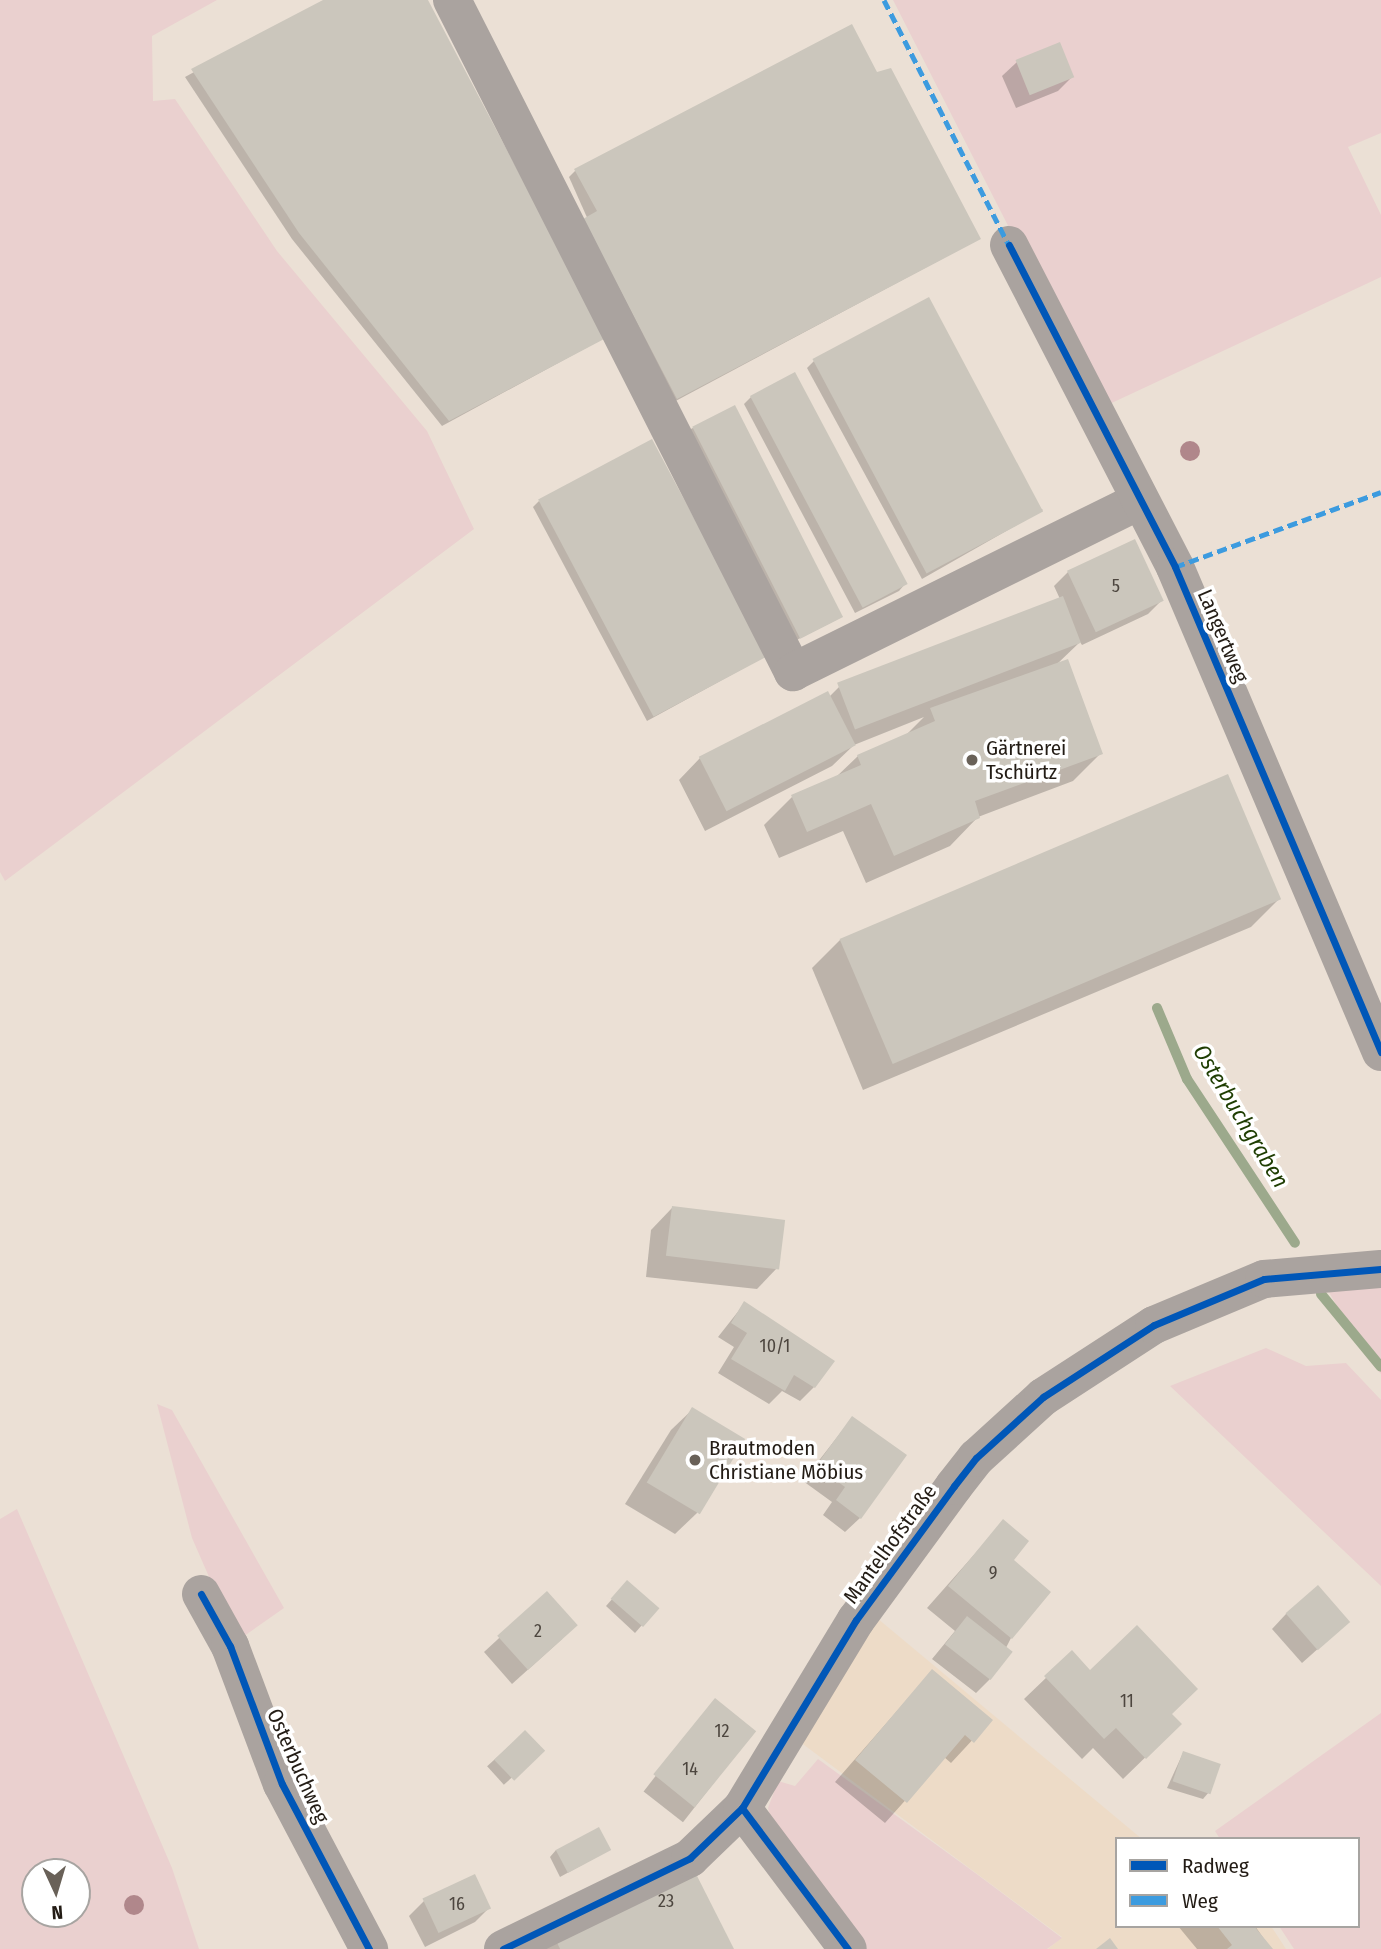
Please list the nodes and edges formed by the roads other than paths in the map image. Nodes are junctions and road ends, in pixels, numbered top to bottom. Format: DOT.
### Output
graph roads {
  1 [pos="452,0"];
  2 [pos="1009,245"];
  3 [pos="1139,501"];
  4 [pos="1381,1052"];
  5 [pos="1381,1269"];
  6 [pos="201,1594"];
  7 [pos="742,1808"];
  8 [pos="369,1949"];
  9 [pos="503,1949"];
  10 [pos="848,1949"];
  1 -- 3 [label="street"];
  2 -- 3 [label="street, Langertweg"];
  3 -- 4 [label="street, Langertweg"];
  5 -- 7 [label="street, Mantelhofstraße"];
  6 -- 8 [label="street, Osterbuchweg"];
  7 -- 9 [label="street, Mantelhofstraße"];
  7 -- 10 [label="street"];
}
